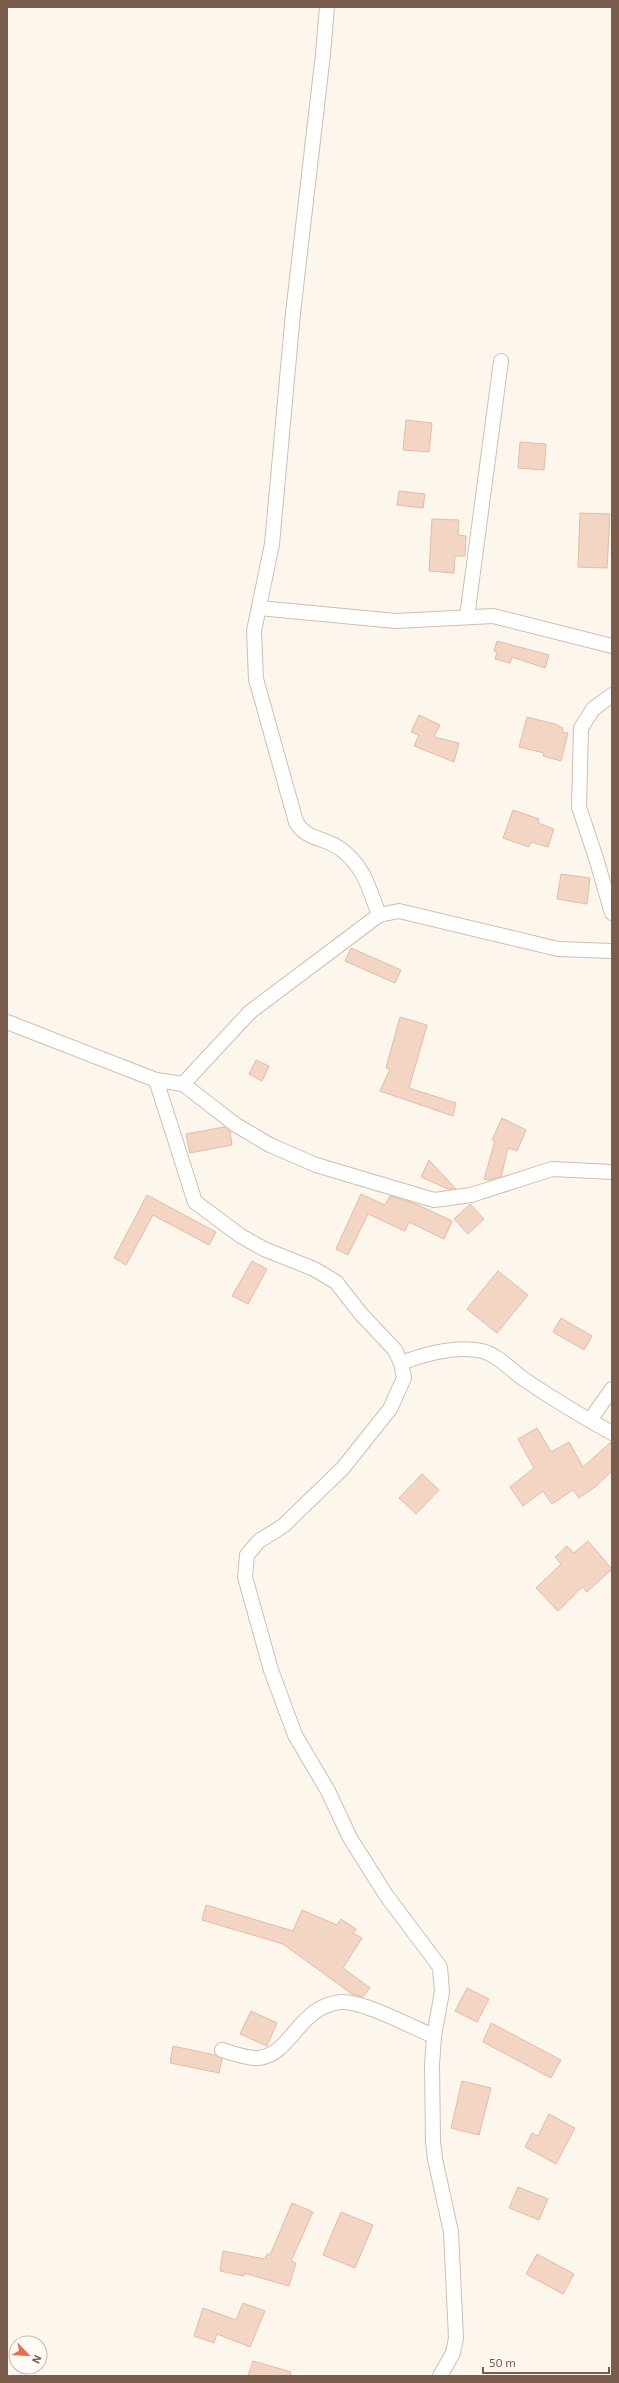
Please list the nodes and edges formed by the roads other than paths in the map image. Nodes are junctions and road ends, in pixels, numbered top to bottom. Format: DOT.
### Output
graph roads {
  1 [pos="327,7"];
  2 [pos="501,361"];
  3 [pos="259,608"];
  4 [pos="467,617"];
  5 [pos="612,646"];
  6 [pos="612,695"];
  7 [pos="612,913"];
  8 [pos="379,915"];
  9 [pos="612,951"];
  10 [pos="7,1022"];
  11 [pos="156,1080"];
  12 [pos="183,1084"];
  13 [pos="612,1172"];
  14 [pos="401,1363"];
  15 [pos="612,1389"];
  16 [pos="590,1420"];
  17 [pos="612,1433"];
  18 [pos="434,2036"];
  19 [pos="222,2050"];
  20 [pos="440,2376"];
  1 -- 3 [label="street"];
  2 -- 4 [label="street"];
  3 -- 4 [label="street"];
  3 -- 8 [label="street"];
  4 -- 5 [label="street"];
  6 -- 7 [label="street"];
  8 -- 9 [label="street"];
  8 -- 12 [label="street"];
  10 -- 11 [label="street"];
  11 -- 12 [label="street"];
  11 -- 14 [label="street"];
  12 -- 13 [label="street"];
  14 -- 16 [label="street"];
  14 -- 18 [label="street"];
  15 -- 16 [label="street"];
  16 -- 17 [label="street"];
  18 -- 19 [label="street"];
  18 -- 20 [label="street"];
}
